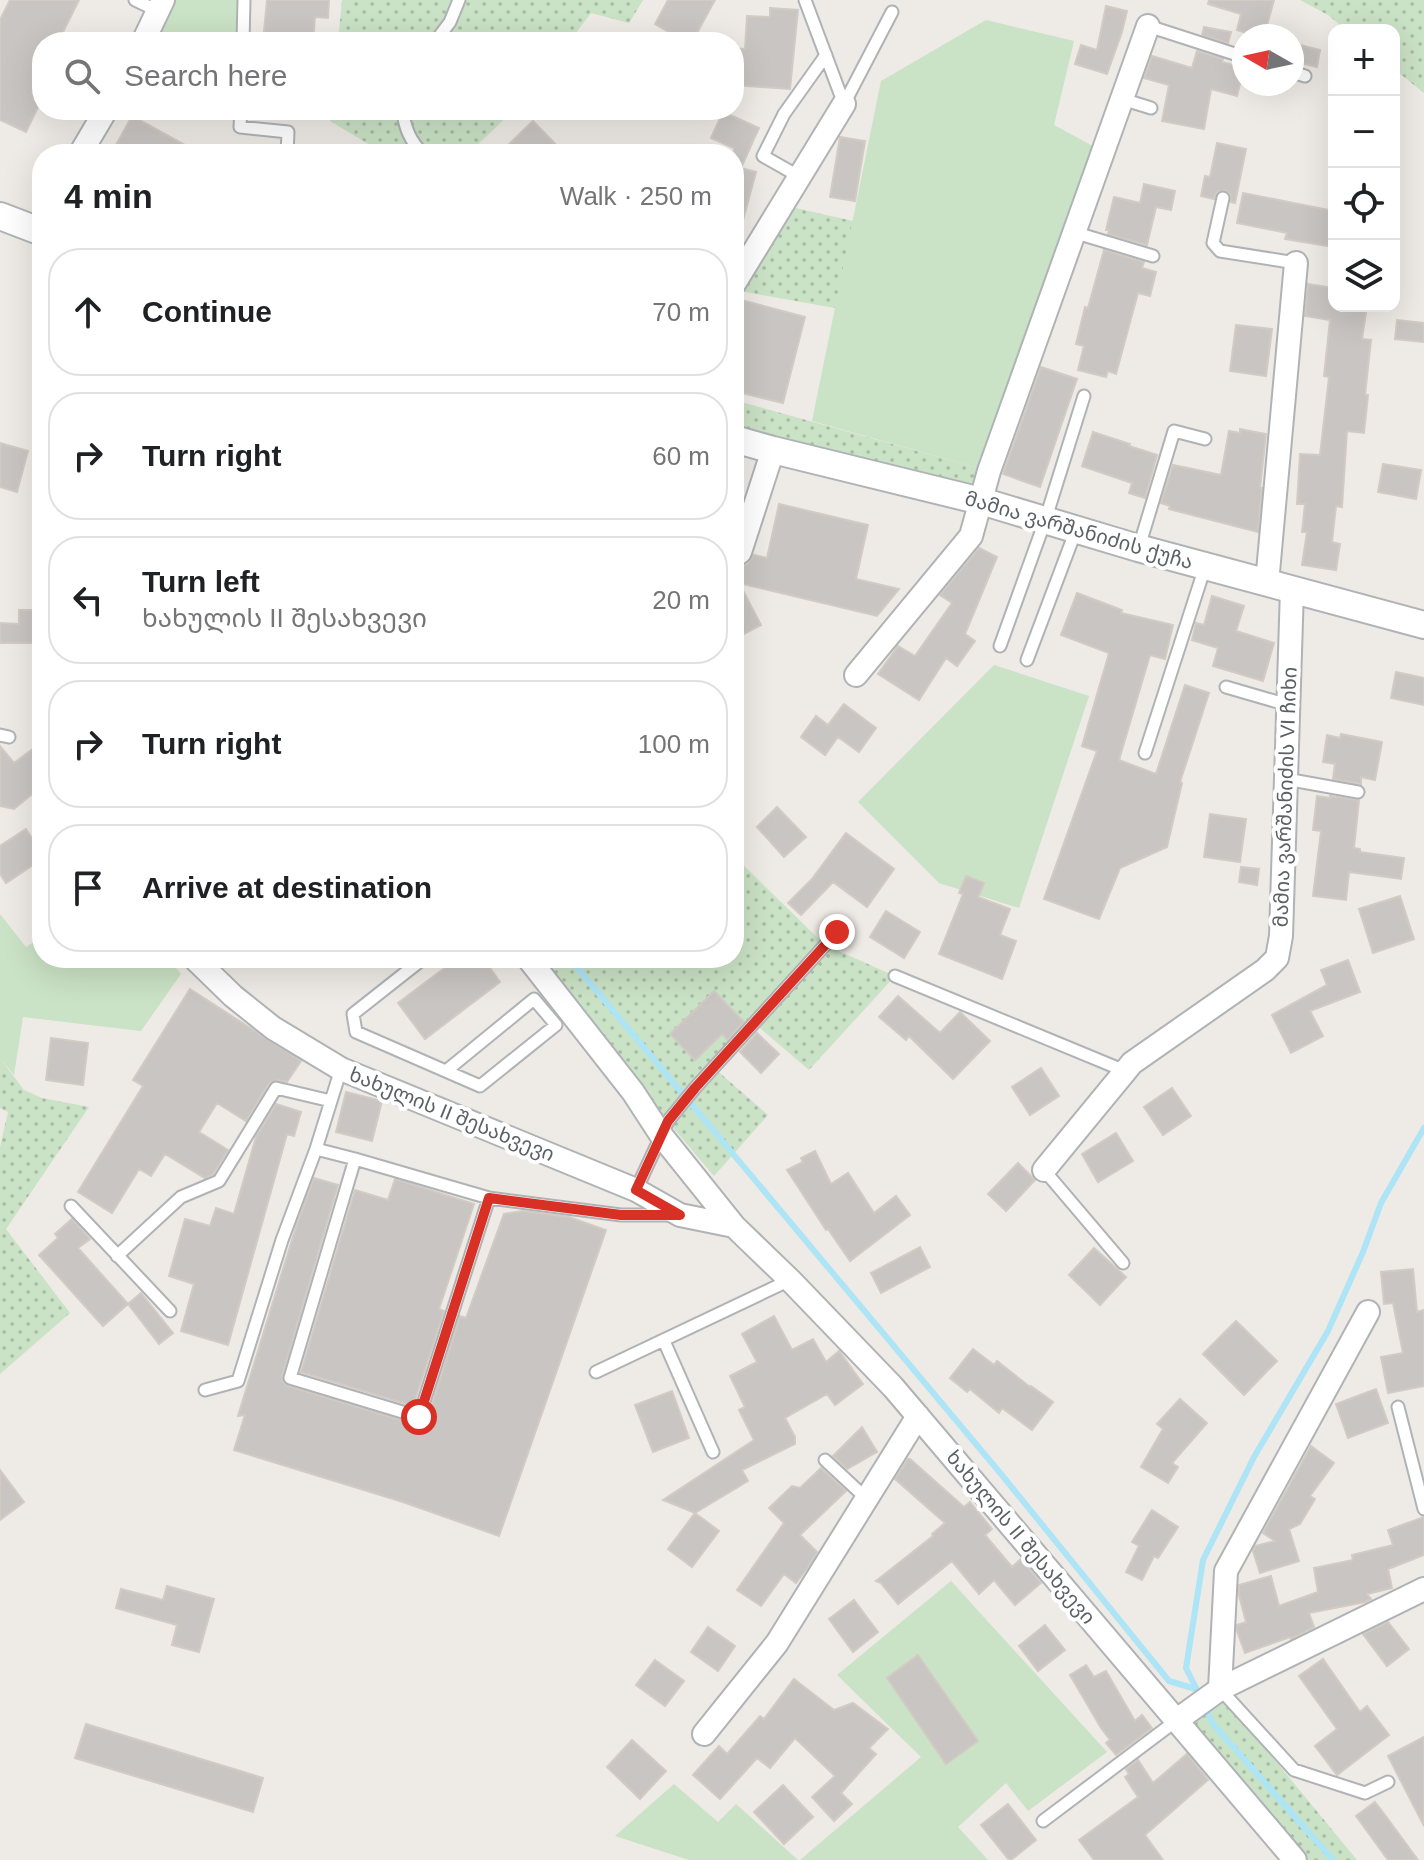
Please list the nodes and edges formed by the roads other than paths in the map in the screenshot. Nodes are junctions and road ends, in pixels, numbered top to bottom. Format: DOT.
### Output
graph roads {
  1 [pos="135,0"];
  2 [pos="244,0"];
  3 [pos="459,0"];
  4 [pos="805,0"];
  5 [pos="161,6"];
  6 [pos="892,12"];
  7 [pos="1148,26"];
  8 [pos="148,32"];
  9 [pos="243,32"];
  10 [pos="442,32"];
  11 [pos="1232,53"];
  12 [pos="826,55"];
  13 [pos="1122,99"];
  14 [pos="844,104"];
  15 [pos="1151,108"];
  16 [pos="100,120"];
  17 [pos="240,120"];
  18 [pos="404,120"];
  19 [pos="86,144"];
  20 [pos="287,144"];
  21 [pos="414,144"];
  22 [pos="800,177"];
  23 [pos="1223,198"];
  24 [pos="0,216"];
  25 [pos="32,223"];
  26 [pos="1073,232"];
  27 [pos="1153,256"];
  28 [pos="1296,263"];
  29 [pos="744,268"];
  30 [pos="1084,396"];
  31 [pos="1205,439"];
  32 [pos="744,442"];
  33 [pos="773,450"];
  34 [pos="981,501"];
  35 [pos="1045,521"];
  36 [pos="1076,530"];
  37 [pos="744,540"];
  38 [pos="1138,548"];
  39 [pos="1205,567"];
  40 [pos="1279,586"];
  41 [pos="1424,625"];
  42 [pos="1000,646"];
  43 [pos="1027,660"];
  44 [pos="856,675"];
  45 [pos="1226,687"];
  46 [pos="1288,705"];
  47 [pos="1145,753"];
  48 [pos="1286,779"];
  49 [pos="1358,792"];
  50 [pos="837,932"];
  51 [pos="204,968"];
  52 [pos="411,968"];
  53 [pos="536,968"];
  54 [pos="895,976"];
  55 [pos="341,1069"];
  56 [pos="446,1071"];
  57 [pos="1125,1071"];
  58 [pos="331,1101"];
  59 [pos="661,1135"];
  60 [pos="316,1149"];
  61 [pos="355,1159"];
  62 [pos="1044,1170"];
  63 [pos="636,1190"];
  64 [pos="489,1198"];
  65 [pos="71,1206"];
  66 [pos="680,1215"];
  67 [pos="734,1226"];
  68 [pos="117,1256"];
  69 [pos="1123,1263"];
  70 [pos="790,1280"];
  71 [pos="170,1311"];
  72 [pos="1368,1312"];
  73 [pos="664,1341"];
  74 [pos="596,1372"];
  75 [pos="205,1390"];
  76 [pos="1398,1407"];
  77 [pos="918,1416"];
  78 [pos="713,1452"];
  79 [pos="825,1460"];
  80 [pos="867,1499"];
  81 [pos="1424,1509"];
  82 [pos="1424,1589"];
  83 [pos="1219,1690"];
  84 [pos="1177,1720"];
  85 [pos="704,1734"];
  86 [pos="1388,1782"];
  87 [pos="1043,1821"];
  88 [pos="1295,1860"];
  1 -- 5 [label="lane"];
  2 -- 9 [label="lane"];
  3 -- 10 [label="lane"];
  4 -- 12 [label="lane"];
  5 -- 8 [label="street"];
  6 -- 14 [label="lane"];
  7 -- 11 [label="lane"];
  7 -- 13 [label="street"];
  12 -- 14 [label="lane"];
  12 -- 22 [label="lane"];
  13 -- 15 [label="lane"];
  13 -- 26 [label="street"];
  14 -- 22 [label="street"];
  16 -- 19 [label="street"];
  17 -- 20 [label="lane"];
  18 -- 21 [label="lane"];
  22 -- 29 [label="street"];
  23 -- 28 [label="lane"];
  24 -- 25 [label="street"];
  26 -- 27 [label="lane"];
  26 -- 34 [label="street"];
  28 -- 40 [label="street, მამია ვარშანიძის VI ჩიხი"];
  30 -- 35 [label="lane"];
  31 -- 38 [label="lane"];
  32 -- 33 [label="street, მამია ვარშანიძის ქუჩა"];
  33 -- 34 [label="street, მამია ვარშანიძის ქუჩა"];
  33 -- 37 [label="street"];
  34 -- 35 [label="street, მამია ვარშანიძის ქუჩა"];
  34 -- 44 [label="street"];
  35 -- 36 [label="street, მამია ვარშანიძის ქუჩა"];
  35 -- 42 [label="lane"];
  36 -- 38 [label="street, მამია ვარშანიძის ქუჩა"];
  36 -- 43 [label="lane"];
  38 -- 39 [label="street, მამია ვარშანიძის ქუჩა"];
  39 -- 40 [label="street, მამია ვარშანიძის ქუჩა"];
  39 -- 47 [label="lane"];
  40 -- 41 [label="street, მამია ვარშანიძის ქუჩა"];
  40 -- 46 [label="street, მამია ვარშანიძის VI ჩიხი"];
  45 -- 46 [label="lane"];
  46 -- 48 [label="street, მამია ვარშანიძის VI ჩიხი"];
  48 -- 49 [label="lane"];
  48 -- 57 [label="street, მამია ვარშანიძის VI ჩიხი"];
  50 -- 59 [label="lane"];
  51 -- 55 [label="street, ხახულის II შესახვევი"];
  52 -- 56 [label="lane"];
  53 -- 59 [label="street, ხახულის II შესახვევი"];
  54 -- 57 [label="lane"];
  55 -- 58 [label="lane"];
  55 -- 63 [label="street, ხახულის II შესახვევი"];
  56 -- 56 [label="lane"];
  57 -- 62 [label="street, მამია ვარშანიძის VI ჩიხი"];
  58 -- 60 [label="lane"];
  58 -- 68 [label="lane"];
  59 -- 63 [label="lane"];
  59 -- 67 [label="street, ხახულის II შესახვევი"];
  60 -- 61 [label="lane"];
  60 -- 75 [label="lane"];
  61 -- 64 [label="lane"];
  61 -- 64 [label="lane"];
  62 -- 69 [label="lane, მამია ვარშანიძის VI ჩიხი"];
  63 -- 66 [label="street, ხახულის II შესახვევი"];
  64 -- 66 [label="lane"];
  65 -- 68 [label="lane"];
  66 -- 67 [label="street, ხახულის II შესახვევი"];
  67 -- 70 [label="street, ხახულის II შესახვევი"];
  68 -- 71 [label="lane"];
  70 -- 73 [label="lane"];
  70 -- 77 [label="street, ხახულის II შესახვევი"];
  72 -- 83 [label="street"];
  73 -- 74 [label="lane"];
  73 -- 78 [label="lane"];
  76 -- 81 [label="lane"];
  77 -- 80 [label="street"];
  77 -- 84 [label="street, ხახულის II შესახვევი"];
  79 -- 80 [label="lane"];
  80 -- 85 [label="street"];
  82 -- 83 [label="street"];
  83 -- 84 [label="street"];
  83 -- 86 [label="lane"];
  84 -- 87 [label="lane"];
  84 -- 88 [label="street, ხახულის II შესახვევი"];
}
